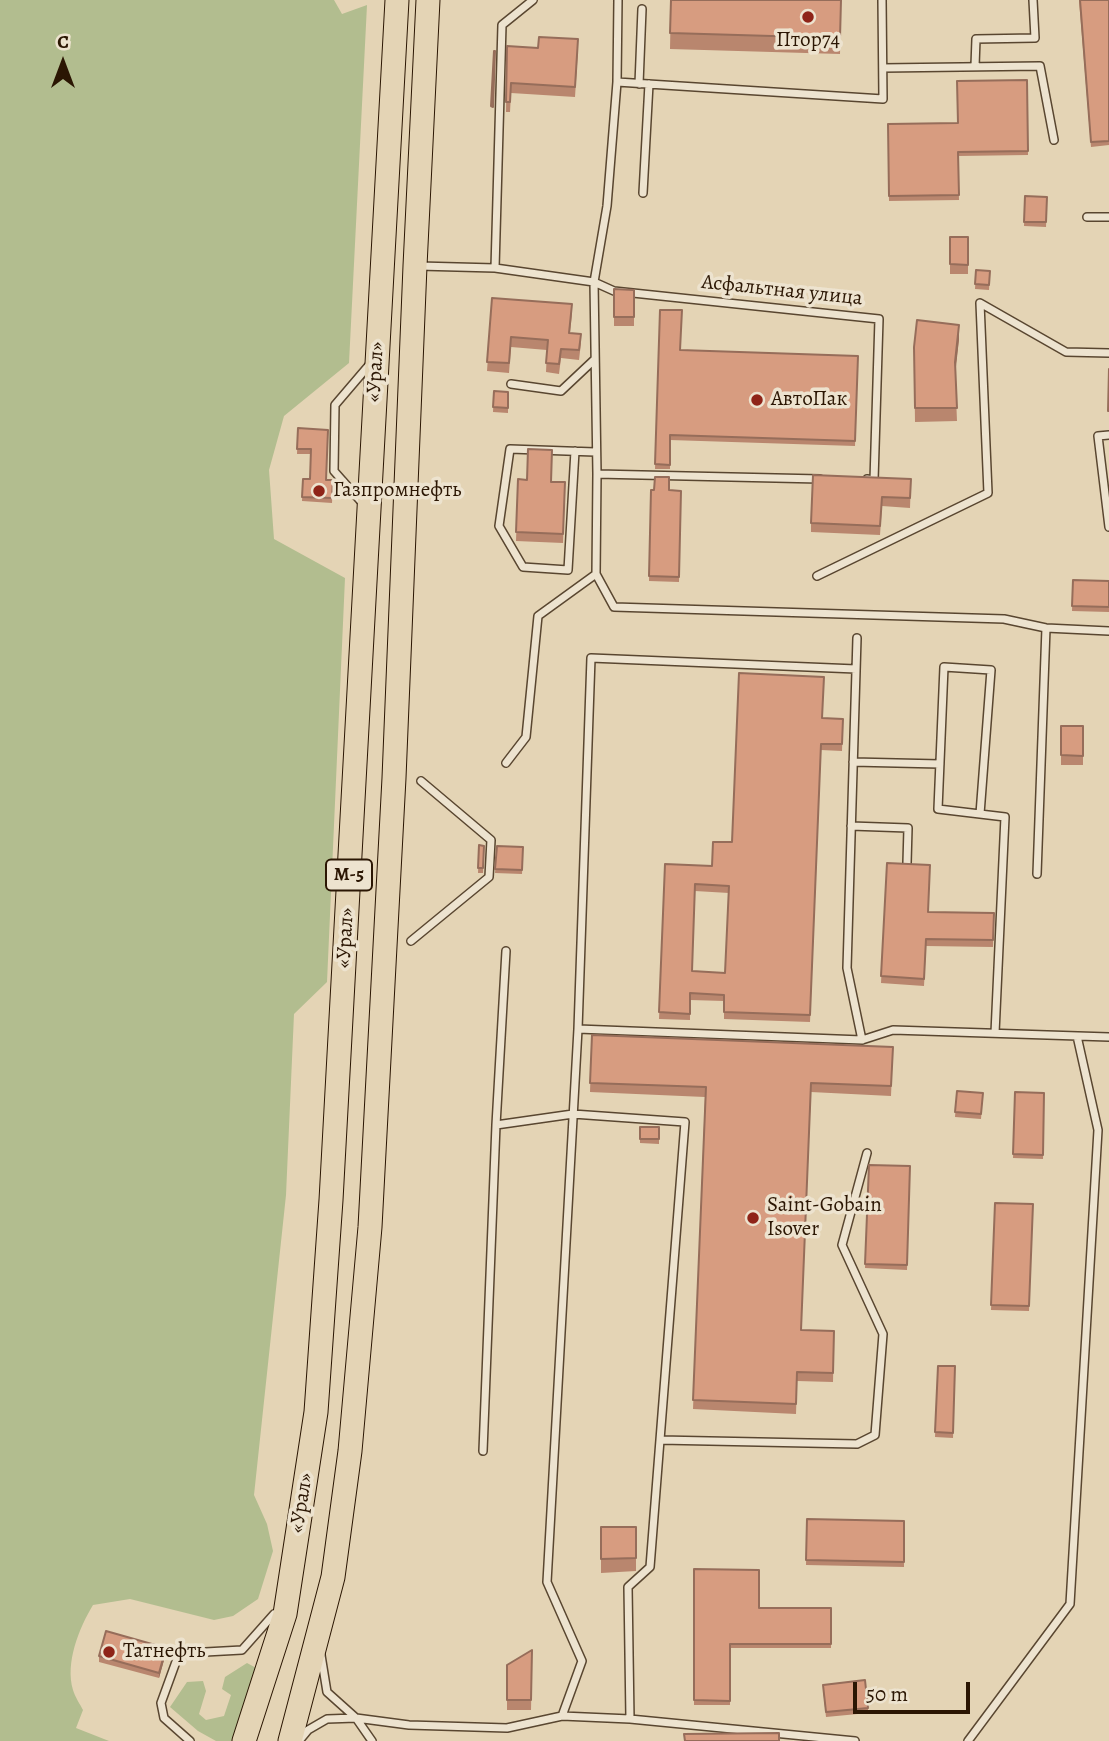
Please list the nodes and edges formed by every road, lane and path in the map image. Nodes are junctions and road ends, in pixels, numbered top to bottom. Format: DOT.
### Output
graph roads {
  1 [pos="397,0"];
  2 [pos="428,0"];
  3 [pos="533,0"];
  4 [pos="618,0"];
  5 [pos="882,0"];
  6 [pos="1032,0"];
  7 [pos="642,9"];
  8 [pos="975,66"];
  9 [pos="883,68"];
  10 [pos="617,82"];
  11 [pos="639,83"];
  12 [pos="649,84"];
  13 [pos="1054,140"];
  14 [pos="643,192"];
  15 [pos="1087,217"];
  16 [pos="1109,217"];
  17 [pos="415,266"];
  18 [pos="495,268"];
  19 [pos="594,282"];
  20 [pos="1109,353"];
  21 [pos="377,355"];
  22 [pos="595,359"];
  23 [pos="511,384"];
  24 [pos="1109,435"];
  25 [pos="575,451"];
  26 [pos="595,452"];
  27 [pos="597,474"];
  28 [pos="833,479"];
  29 [pos="860,479"];
  30 [pos="370,512"];
  31 [pos="1109,527"];
  32 [pos="596,574"];
  33 [pos="817,576"];
  34 [pos="1046,628"];
  35 [pos="1109,631"];
  36 [pos="857,638"];
  37 [pos="856,669"];
  38 [pos="853,762"];
  39 [pos="506,763"];
  40 [pos="940,764"];
  41 [pos="421,781"];
  42 [pos="980,814"];
  43 [pos="851,825"];
  44 [pos="907,863"];
  45 [pos="1037,874"];
  46 [pos="411,940"];
  47 [pos="506,951"];
  48 [pos="578,1029"];
  49 [pos="995,1033"];
  50 [pos="1077,1036"];
  51 [pos="1109,1037"];
  52 [pos="862,1040"];
  53 [pos="573,1114"];
  54 [pos="496,1125"];
  55 [pos="867,1153"];
  56 [pos="660,1440"];
  57 [pos="483,1451"];
  58 [pos="295,1547"];
  59 [pos="325,1615"];
  60 [pos="562,1716"];
  61 [pos="356,1718"];
  62 [pos="630,1719"];
  63 [pos="190,1741"];
  64 [pos="244,1741"];
  65 [pos="290,1741"];
  66 [pos="299,1741"];
  67 [pos="372,1741"];
  68 [pos="855,1741"];
  69 [pos="968,1741"];
  1 -- 21 [label="main road, «Урал» / М-5"];
  2 -- 17 [label="main road, «Урал» / М-5"];
  3 -- 18 [label="lane"];
  4 -- 10 [label="lane"];
  5 -- 9 [label="lane"];
  6 -- 8 [label="lane"];
  7 -- 11 [label="lane"];
  8 -- 9 [label="lane"];
  8 -- 13 [label="lane"];
  9 -- 12 [label="lane"];
  10 -- 11 [label="lane"];
  10 -- 19 [label="lane"];
  11 -- 12 [label="lane"];
  12 -- 14 [label="lane"];
  15 -- 16 [label="lane"];
  17 -- 18 [label="lane, Асфальтная улица"];
  17 -- 59 [label="main road, «Урал» / М-5"];
  18 -- 19 [label="lane, Асфальтная улица"];
  19 -- 22 [label="lane"];
  19 -- 29 [label="lane, Асфальтная улица"];
  20 -- 33 [label="lane"];
  21 -- 30 [label="main road, «Урал» / М-5"];
  21 -- 30 [label="lane"];
  22 -- 23 [label="lane"];
  22 -- 26 [label="lane"];
  24 -- 31 [label="lane"];
  25 -- 25 [label="lane"];
  25 -- 26 [label="lane"];
  26 -- 27 [label="lane"];
  27 -- 28 [label="lane"];
  27 -- 32 [label="lane"];
  30 -- 58 [label="main road, «Урал» / М-5"];
  32 -- 34 [label="lane"];
  32 -- 39 [label="lane"];
  34 -- 35 [label="lane"];
  34 -- 45 [label="lane"];
  36 -- 37 [label="lane"];
  37 -- 38 [label="lane"];
  37 -- 48 [label="lane"];
  38 -- 40 [label="lane"];
  38 -- 43 [label="lane"];
  40 -- 42 [label="lane"];
  40 -- 42 [label="lane"];
  41 -- 46 [label="lane"];
  42 -- 49 [label="lane"];
  43 -- 44 [label="lane"];
  43 -- 52 [label="lane"];
  47 -- 54 [label="lane"];
  48 -- 52 [label="lane"];
  48 -- 53 [label="lane"];
  49 -- 50 [label="lane"];
  49 -- 52 [label="lane"];
  50 -- 51 [label="lane"];
  50 -- 69 [label="lane"];
  53 -- 54 [label="lane"];
  53 -- 56 [label="lane"];
  53 -- 60 [label="lane"];
  54 -- 57 [label="lane"];
  55 -- 56 [label="lane"];
  56 -- 62 [label="lane"];
  58 -- 63 [label="lane"];
  58 -- 64 [label="main road, «Урал» / М-5"];
  59 -- 61 [label="lane"];
  59 -- 65 [label="main road, «Урал» / М-5"];
  60 -- 61 [label="lane"];
  60 -- 62 [label="lane"];
  61 -- 66 [label="lane"];
  61 -- 67 [label="lane"];
  62 -- 68 [label="lane"];
}
